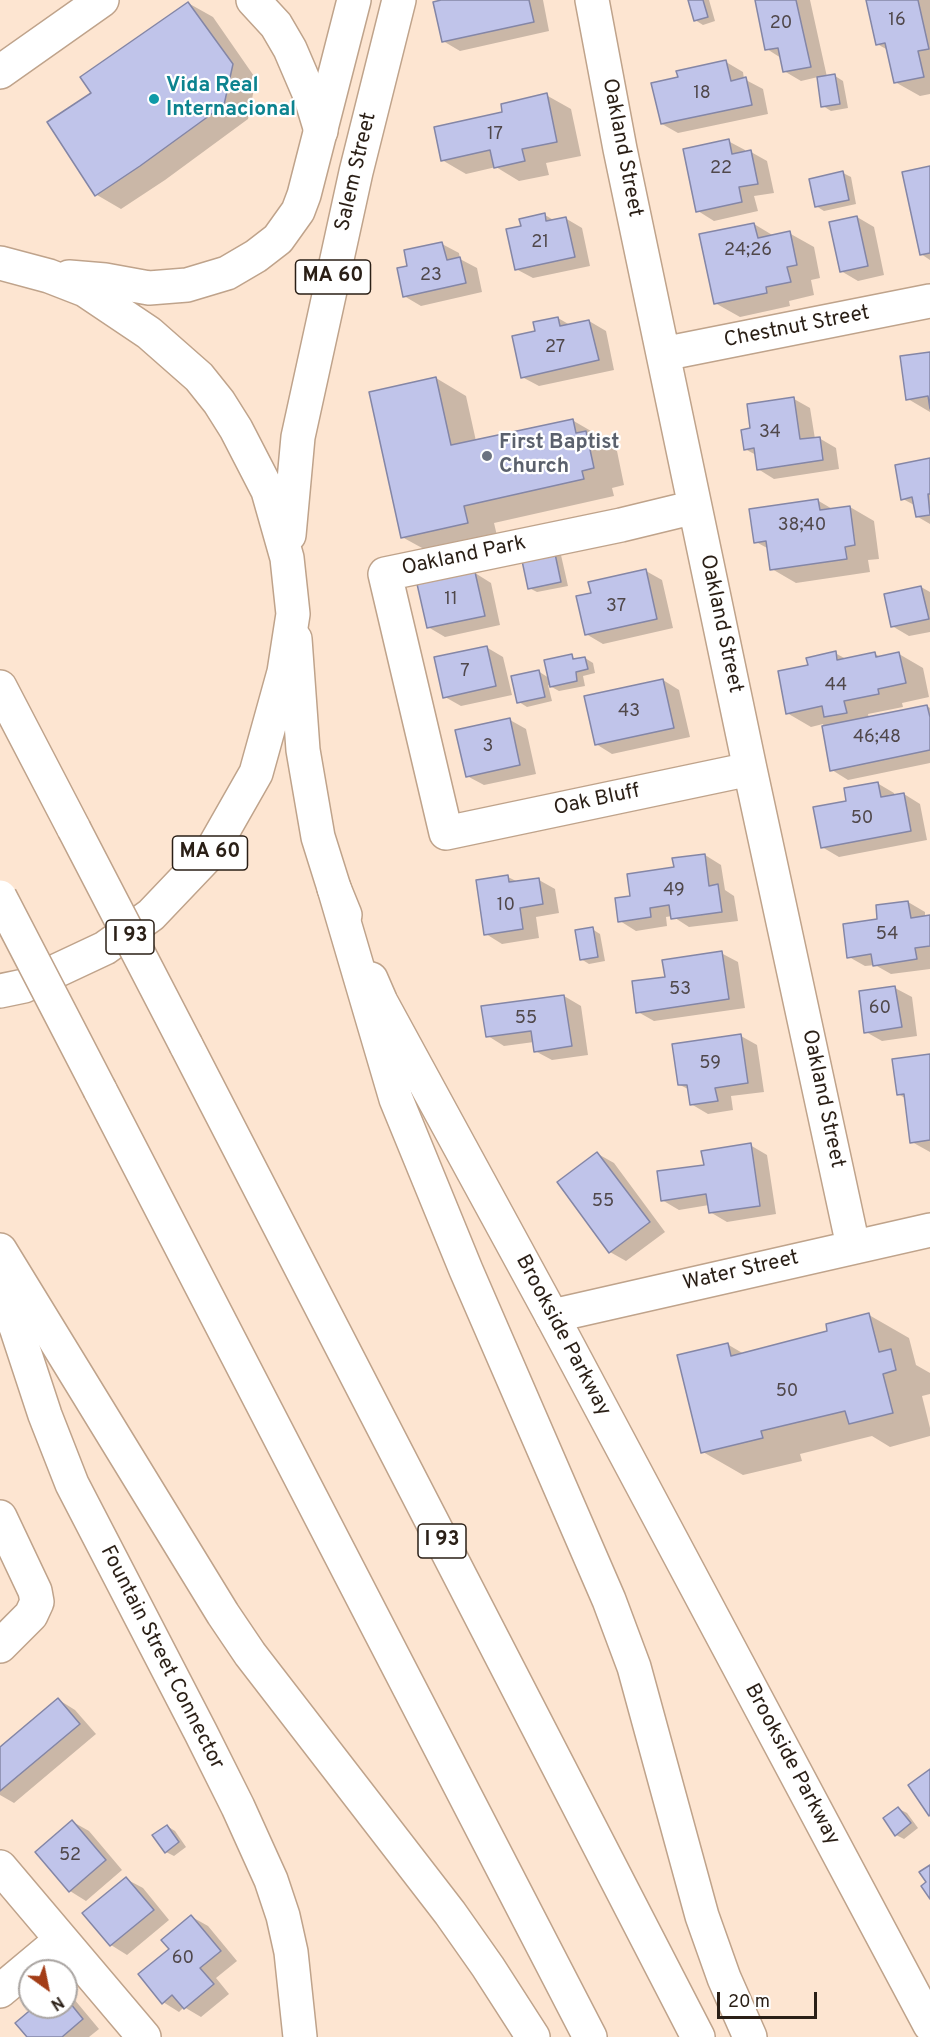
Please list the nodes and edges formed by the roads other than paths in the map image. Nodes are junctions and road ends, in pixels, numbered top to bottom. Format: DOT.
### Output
graph roads {
  1 [pos="102,0"];
  2 [pos="253,0"];
  3 [pos="354,0"];
  4 [pos="399,0"];
  5 [pos="592,0"];
  6 [pos="0,72"];
  7 [pos="321,132"];
  8 [pos="0,263"];
  9 [pos="50,276"];
  10 [pos="930,301"];
  11 [pos="663,354"];
  12 [pos="695,507"];
  13 [pos="287,558"];
  14 [pos="293,614"];
  15 [pos="0,687"];
  16 [pos="750,769"];
  17 [pos="446,832"];
  18 [pos="334,888"];
  19 [pos="0,897"];
  20 [pos="0,991"];
  21 [pos="930,1230"];
  22 [pos="853,1246"];
  23 [pos="0,1250"];
  24 [pos="0,1285"];
  25 [pos="552,1316"];
  26 [pos="0,1517"];
  27 [pos="0,1646"];
  28 [pos="0,1867"];
  29 [pos="61,1940"];
  30 [pos="0,1991"];
  31 [pos="930,2025"];
  32 [pos="144,2037"];
  33 [pos="300,2037"];
  34 [pos="533,2037"];
  35 [pos="590,2037"];
  36 [pos="698,2037"];
  37 [pos="750,2037"];
  1 -- 6 [label="main road"];
  2 -- 7 [label="main road"];
  3 -- 7 [label="main road, Salem Street / MA 60"];
  4 -- 13 [label="main road, Salem Street / MA 60"];
  5 -- 11 [label="main road, Oakland Street"];
  7 -- 9 [label="main road, Salem Street / MA 60"];
  8 -- 9 [label="main road, MA 60"];
  9 -- 13 [label="main road"];
  10 -- 11 [label="main road, Chestnut Street"];
  11 -- 12 [label="main road, Oakland Street"];
  12 -- 16 [label="main road, Oakland Street"];
  12 -- 17 [label="main road, Oakland Park"];
  13 -- 14 [label="main road, MA 60"];
  14 -- 18 [label="main road, Brookside Parkway"];
  14 -- 20 [label="main road, MA 60"];
  15 -- 36 [label="main road, I 93, bridge"];
  16 -- 17 [label="main road, Oak Bluff"];
  16 -- 22 [label="main road, Oakland Street"];
  18 -- 25 [label="main road, Brookside Parkway"];
  18 -- 37 [label="main road"];
  19 -- 35 [label="main road, bridge"];
  21 -- 22 [label="main road, Water Street"];
  22 -- 25 [label="main road, Water Street"];
  23 -- 34 [label="main road"];
  24 -- 33 [label="main road, Fountain Street Connector"];
  25 -- 31 [label="main road, Brookside Parkway"];
  26 -- 27 [label="main road"];
  28 -- 29 [label="main road"];
  29 -- 30 [label="main road"];
  29 -- 32 [label="main road"];
}
